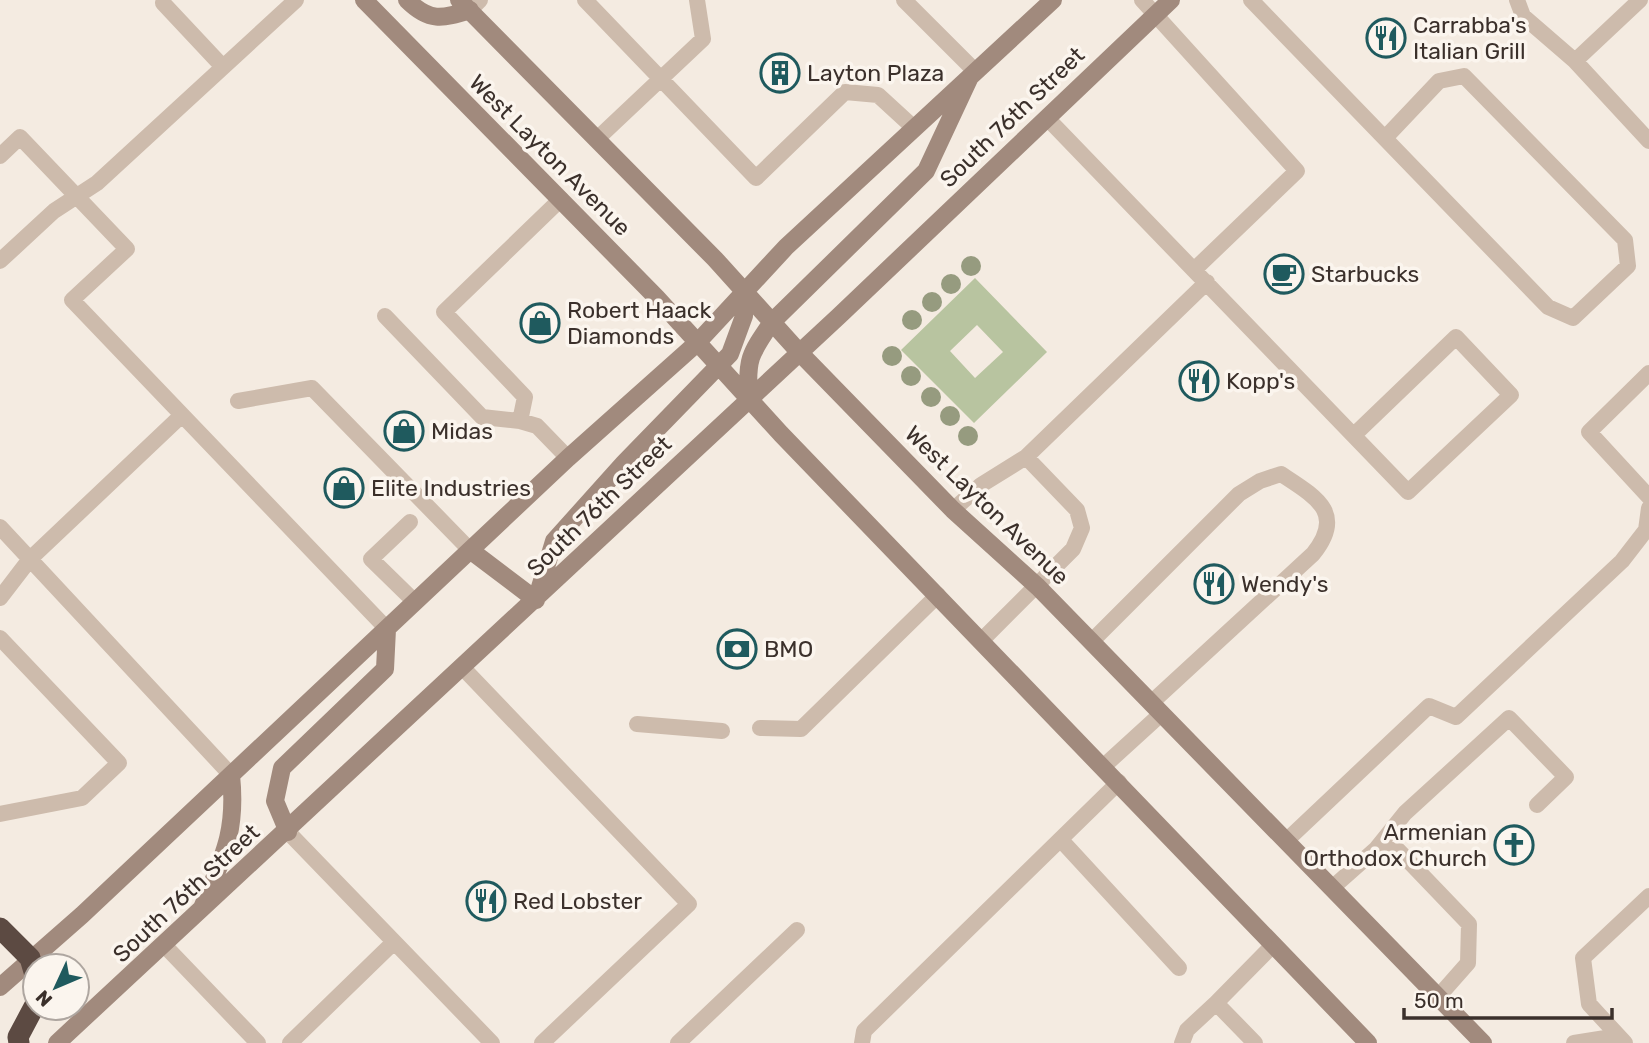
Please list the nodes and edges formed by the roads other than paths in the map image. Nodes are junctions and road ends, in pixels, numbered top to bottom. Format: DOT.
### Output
graph roads {
  1 [pos="296,0"];
  2 [pos="364,0"];
  3 [pos="407,0"];
  4 [pos="585,0"];
  5 [pos="696,0"];
  6 [pos="904,0"];
  7 [pos="1053,0"];
  8 [pos="1142,0"];
  9 [pos="1171,0"];
  10 [pos="1251,0"];
  11 [pos="1517,0"];
  12 [pos="1640,0"];
  13 [pos="163,3"];
  14 [pos="470,3"];
  15 [pos="1156,15"];
  16 [pos="1575,61"];
  17 [pos="223,67"];
  18 [pos="974,70"];
  19 [pos="661,79"];
  20 [pos="1047,118"];
  21 [pos="914,128"];
  22 [pos="1385,138"];
  23 [pos="597,139"];
  24 [pos="1649,141"];
  25 [pos="0,156"];
  26 [pos="77,195"];
  27 [pos="561,199"];
  28 [pos="0,261"];
  29 [pos="1194,270"];
  30 [pos="1207,282"];
  31 [pos="744,292"];
  32 [pos="385,316"];
  33 [pos="772,323"];
  34 [pos="697,343"];
  35 [pos="799,352"];
  36 [pos="719,366"];
  37 [pos="1649,373"];
  38 [pos="749,398"];
  39 [pos="238,401"];
  40 [pos="182,415"];
  41 [pos="520,421"];
  42 [pos="1354,435"];
  43 [pos="1026,457"];
  44 [pos="568,458"];
  45 [pos="1649,497"];
  46 [pos="1649,508"];
  47 [pos="953,510"];
  48 [pos="410,522"];
  49 [pos="0,527"];
  50 [pos="470,550"];
  51 [pos="30,559"];
  52 [pos="1038,587"];
  53 [pos="938,595"];
  54 [pos="0,598"];
  55 [pos="536,600"];
  56 [pos="415,603"];
  57 [pos="387,629"];
  58 [pos="0,638"];
  59 [pos="982,640"];
  60 [pos="1091,642"];
  61 [pos="463,668"];
  62 [pos="1156,708"];
  63 [pos="636,724"];
  64 [pos="760,728"];
  65 [pos="722,731"];
  66 [pos="1104,766"];
  67 [pos="231,775"];
  68 [pos="1119,782"];
  69 [pos="1537,805"];
  70 [pos="0,814"];
  71 [pos="288,832"];
  72 [pos="1061,840"];
  73 [pos="1286,841"];
  74 [pos="1376,849"];
  75 [pos="1332,888"];
  76 [pos="1649,896"];
  77 [pos="199,914"];
  78 [pos="0,928"];
  79 [pos="797,930"];
  80 [pos="394,942"];
  81 [pos="164,946"];
  82 [pos="1273,946"];
  83 [pos="46,952"];
  84 [pos="21,954"];
  85 [pos="1179,968"];
  86 [pos="21,974"];
  87 [pos="0,987"];
  88 [pos="1438,997"];
  89 [pos="1216,1003"];
  90 [pos="28,1022"];
  91 [pos="1618,1041"];
  92 [pos="19,1043"];
  93 [pos="57,1043"];
  94 [pos="258,1043"];
  95 [pos="290,1043"];
  96 [pos="492,1043"];
  97 [pos="542,1043"];
  98 [pos="678,1043"];
  99 [pos="862,1043"];
  100 [pos="1182,1043"];
  101 [pos="1255,1043"];
  102 [pos="1368,1043"];
  103 [pos="1483,1043"];
  104 [pos="1574,1043"];
  1 -- 17 [label="lane"];
  2 -- 27 [label="main road, West Layton Avenue"];
  3 -- 14 [label="main road"];
  4 -- 19 [label="lane"];
  5 -- 19 [label="lane"];
  6 -- 18 [label="lane"];
  7 -- 18 [label="main road"];
  8 -- 15 [label="lane"];
  9 -- 15 [label="main road, South 76th Street"];
  10 -- 22 [label="lane"];
  11 -- 16 [label="lane"];
  12 -- 16 [label="lane"];
  13 -- 17 [label="lane"];
  14 -- 23 [label="main road, West Layton Avenue"];
  15 -- 20 [label="main road, South 76th Street"];
  15 -- 29 [label="lane"];
  16 -- 24 [label="lane"];
  17 -- 26 [label="lane"];
  18 -- 21 [label="main road"];
  18 -- 33 [label="main road"];
  19 -- 21 [label="lane"];
  19 -- 23 [label="lane"];
  20 -- 29 [label="lane"];
  20 -- 35 [label="main road, South 76th Street"];
  21 -- 31 [label="main road"];
  22 -- 22 [label="lane"];
  23 -- 31 [label="main road, West Layton Avenue"];
  25 -- 26 [label="lane"];
  26 -- 28 [label="lane"];
  26 -- 40 [label="lane"];
  27 -- 34 [label="main road, West Layton Avenue"];
  27 -- 41 [label="lane"];
  29 -- 30 [label="lane"];
  30 -- 42 [label="lane"];
  30 -- 43 [label="lane"];
  31 -- 33 [label="main road, West Layton Avenue"];
  31 -- 34 [label="main road"];
  31 -- 36 [label="main road"];
  32 -- 41 [label="lane"];
  33 -- 35 [label="main road, West Layton Avenue"];
  33 -- 38 [label="main road"];
  34 -- 36 [label="main road, West Layton Avenue"];
  34 -- 44 [label="main road"];
  35 -- 38 [label="main road, South 76th Street"];
  35 -- 47 [label="main road, West Layton Avenue"];
  36 -- 38 [label="main road, West Layton Avenue"];
  36 -- 55 [label="main road"];
  37 -- 45 [label="lane"];
  38 -- 53 [label="main road, West Layton Avenue"];
  38 -- 55 [label="main road, South 76th Street"];
  39 -- 50 [label="lane"];
  40 -- 51 [label="lane"];
  40 -- 57 [label="lane"];
  41 -- 44 [label="lane"];
  42 -- 42 [label="lane"];
  43 -- 47 [label="lane"];
  43 -- 52 [label="lane"];
  44 -- 50 [label="main road"];
  46 -- 73 [label="lane"];
  47 -- 52 [label="main road, West Layton Avenue"];
  48 -- 56 [label="lane"];
  49 -- 51 [label="lane"];
  50 -- 55 [label="main road"];
  50 -- 56 [label="main road"];
  51 -- 54 [label="lane"];
  51 -- 67 [label="lane"];
  52 -- 59 [label="lane"];
  52 -- 60 [label="main road, West Layton Avenue"];
  53 -- 59 [label="main road, West Layton Avenue"];
  53 -- 64 [label="lane"];
  55 -- 61 [label="main road, South 76th Street"];
  56 -- 57 [label="main road"];
  57 -- 67 [label="main road"];
  57 -- 71 [label="main road"];
  58 -- 70 [label="lane"];
  59 -- 66 [label="main road, West Layton Avenue"];
  60 -- 62 [label="main road, West Layton Avenue"];
  60 -- 62 [label="lane"];
  61 -- 71 [label="main road, South 76th Street"];
  61 -- 97 [label="lane"];
  62 -- 66 [label="lane"];
  62 -- 73 [label="main road, West Layton Avenue"];
  63 -- 65 [label="lane"];
  66 -- 68 [label="main road, West Layton Avenue"];
  67 -- 77 [label="main road"];
  67 -- 83 [label="main road"];
  68 -- 72 [label="lane"];
  68 -- 82 [label="main road, West Layton Avenue"];
  69 -- 74 [label="lane"];
  71 -- 77 [label="main road, South 76th Street"];
  71 -- 80 [label="lane"];
  72 -- 85 [label="lane"];
  72 -- 99 [label="lane"];
  73 -- 75 [label="main road, West Layton Avenue"];
  74 -- 75 [label="lane"];
  74 -- 88 [label="lane"];
  75 -- 88 [label="main road, West Layton Avenue"];
  76 -- 91 [label="lane"];
  77 -- 81 [label="main road, South 76th Street"];
  78 -- 84 [label="highway"];
  79 -- 98 [label="lane"];
  80 -- 95 [label="lane"];
  80 -- 96 [label="lane"];
  81 -- 93 [label="main road, South 76th Street"];
  81 -- 94 [label="lane"];
  82 -- 89 [label="lane"];
  82 -- 102 [label="main road, West Layton Avenue"];
  86 -- 87 [label="main road"];
  88 -- 103 [label="main road, West Layton Avenue"];
  89 -- 100 [label="lane"];
  89 -- 101 [label="lane"];
  90 -- 92 [label="highway"];
  91 -- 104 [label="lane"];
}
